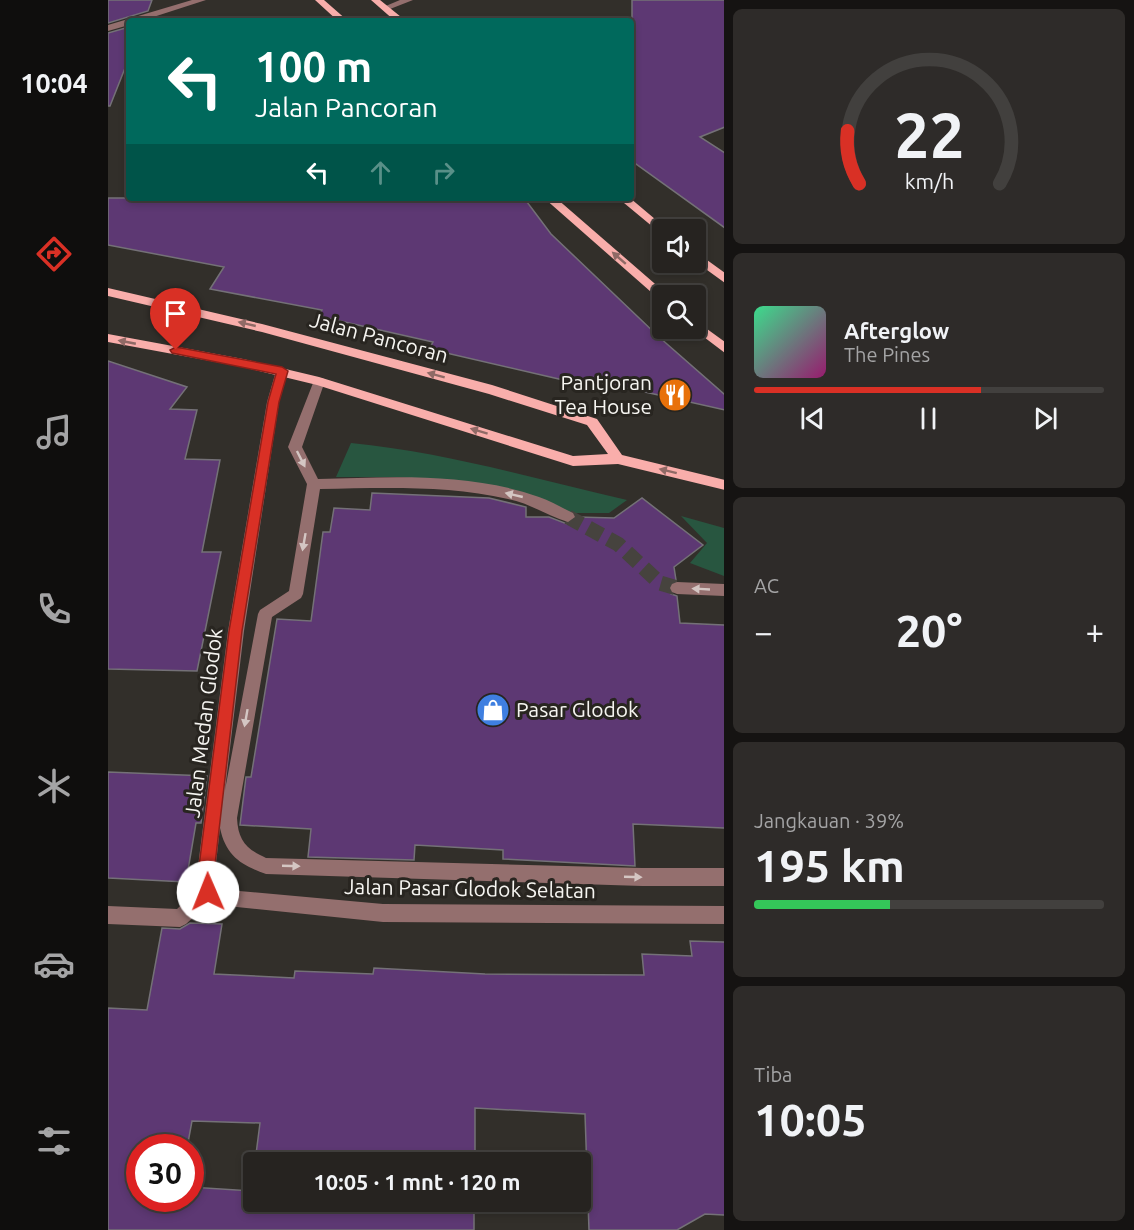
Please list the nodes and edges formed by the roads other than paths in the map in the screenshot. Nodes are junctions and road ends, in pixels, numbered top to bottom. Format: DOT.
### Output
graph roads {
  1 [pos="202,0"];
  2 [pos="319,0"];
  3 [pos="375,0"];
  4 [pos="409,0"];
  5 [pos="385,8"];
  6 [pos="140,18"];
  7 [pos="340,18"];
  8 [pos="397,18"];
  9 [pos="126,22"];
  10 [pos="108,28"];
  11 [pos="552,201"];
  12 [pos="627,201"];
  13 [pos="652,221"];
  14 [pos="706,264"];
  15 [pos="724,279"];
  16 [pos="652,287"];
  17 [pos="108,292"];
  18 [pos="706,334"];
  19 [pos="108,338"];
  20 [pos="724,349"];
  21 [pos="282,371"];
  22 [pos="319,381"];
  23 [pos="618,459"];
  24 [pos="314,484"];
  25 [pos="724,485"];
  26 [pos="568,517"];
  27 [pos="677,588"];
  28 [pos="724,590"];
  29 [pos="724,877"];
  30 [pos="212,895"];
  31 [pos="108,915"];
  32 [pos="724,915"];
  1 -- 6 [label="street"];
  2 -- 7 [label="main road"];
  3 -- 5 [label="main road"];
  4 -- 5 [label="street"];
  5 -- 8 [label="main road"];
  9 -- 10 [label="street"];
  16 -- 11 [label="main road, one-way"];
  12 -- 13 [label="main road"];
  14 -- 15 [label="main road"];
  23 -- 17 [label="main road, Jalan Pancoran, one-way"];
  18 -- 20 [label="main road"];
  21 -- 19 [label="main road, one-way"];
  21 -- 22 [label="main road"];
  21 -- 30 [label="street, Jalan Medan Glodok"];
  23 -- 22 [label="main road, one-way"];
  22 -- 24 [label="street, one-way"];
  25 -- 23 [label="main road, one-way"];
  26 -- 24 [label="street, one-way"];
  24 -- 29 [label="street, one-way"];
  28 -- 27 [label="street, one-way"];
  30 -- 31 [label="street"];
  30 -- 32 [label="street, Jalan Pasar Glodok Selatan"];
}
